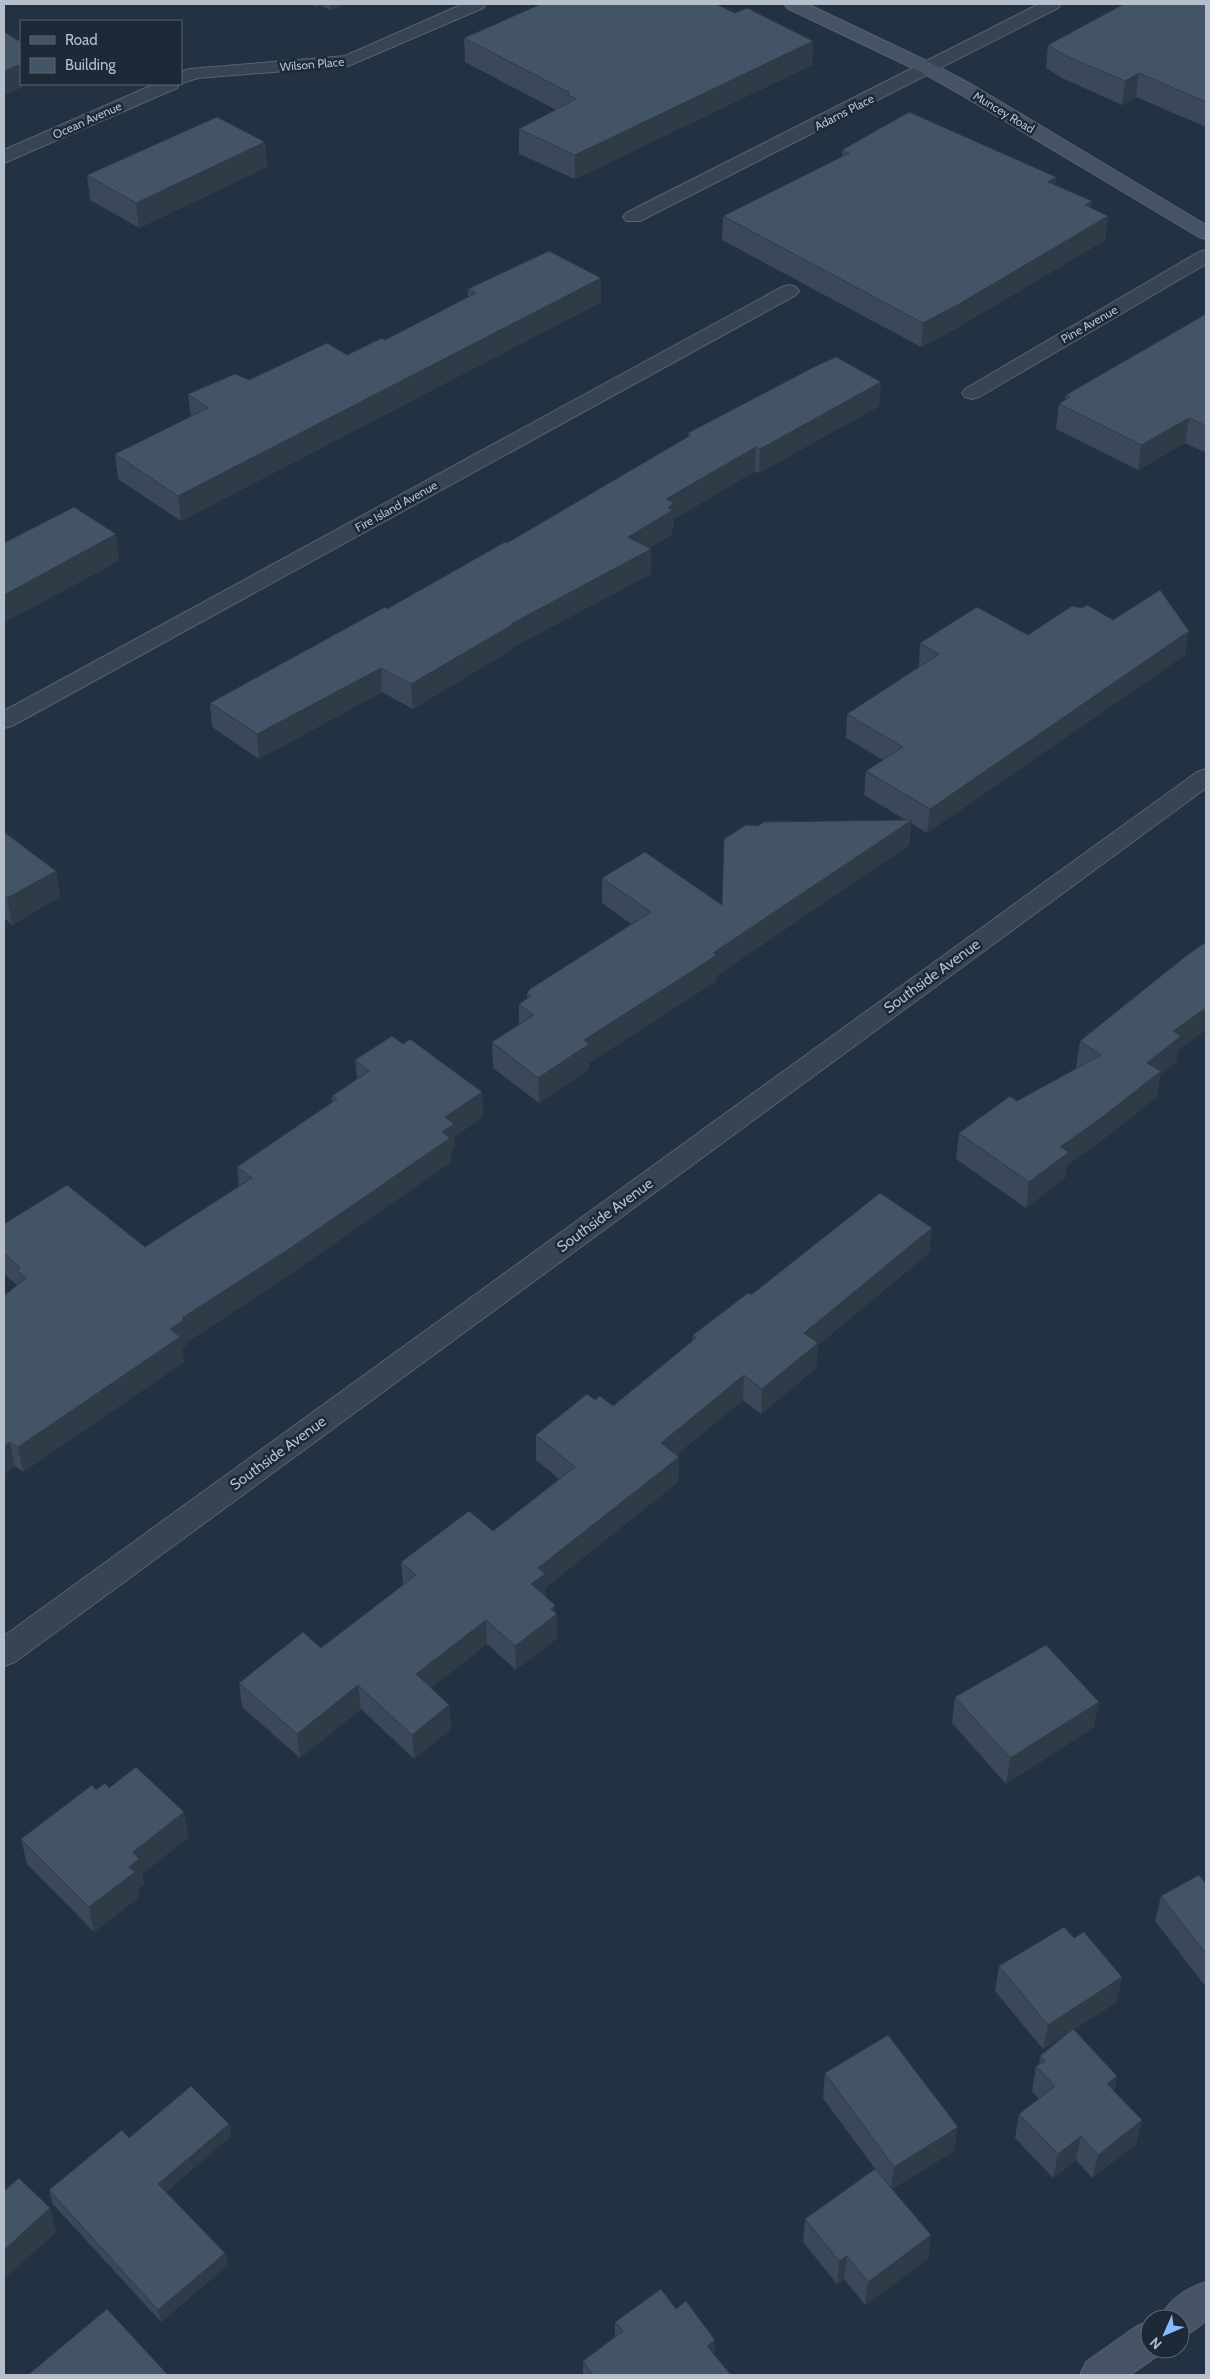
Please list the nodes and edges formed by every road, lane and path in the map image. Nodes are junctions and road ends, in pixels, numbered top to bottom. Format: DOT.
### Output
graph roads {
  1 [pos="477,4"];
  2 [pos="794,4"];
  3 [pos="1052,4"];
  4 [pos="927,68"];
  5 [pos="188,76"];
  6 [pos="168,85"];
  7 [pos="4,157"];
  8 [pos="633,217"];
  9 [pos="1206,233"];
  10 [pos="1206,256"];
  11 [pos="789,291"];
  12 [pos="972,393"];
  13 [pos="4,721"];
  14 [pos="1206,777"];
  15 [pos="4,1653"];
  16 [pos="1206,2298"];
  17 [pos="1190,2310"];
  18 [pos="1140,2346"];
  19 [pos="1099,2375"];
  1 -- 5 [label="street, Wilson Place"];
  2 -- 4 [label="street, Muncey Road"];
  3 -- 4 [label="street, Adams Place"];
  4 -- 8 [label="street, Adams Place"];
  4 -- 9 [label="street, Muncey Road"];
  6 -- 7 [label="street, Ocean Avenue"];
  10 -- 12 [label="street, Pine Avenue"];
  11 -- 13 [label="street, Fire Island Avenue"];
  14 -- 15 [label="street, Southside Avenue"];
  16 -- 17 [label="street"];
  18 -- 19 [label="street"];
}
